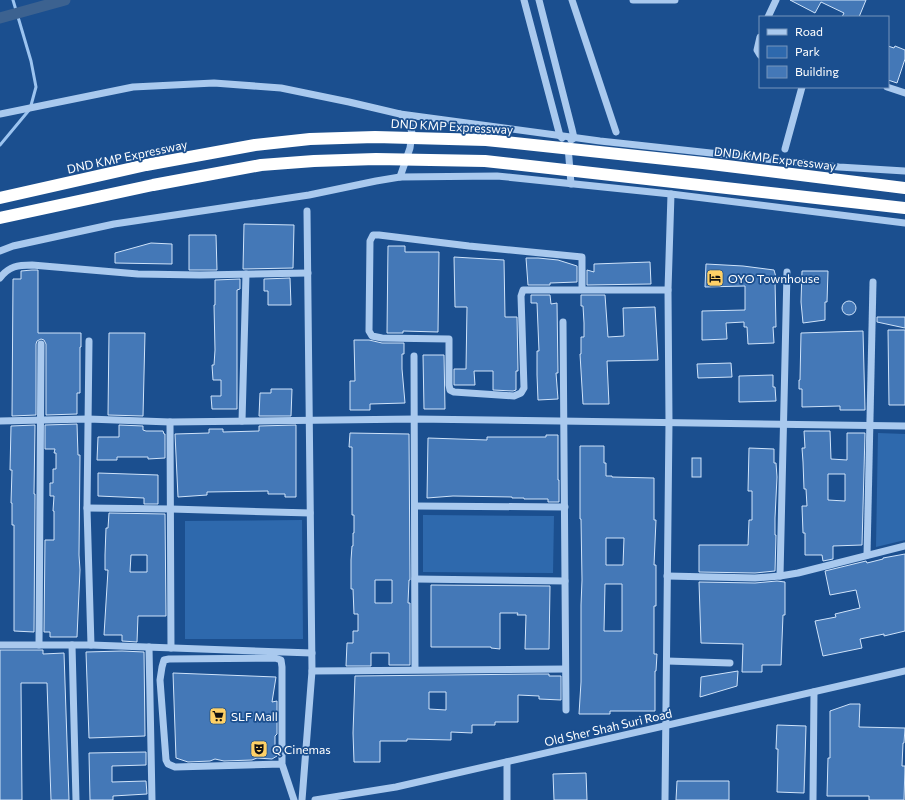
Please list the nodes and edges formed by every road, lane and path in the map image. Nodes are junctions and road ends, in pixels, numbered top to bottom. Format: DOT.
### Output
graph roads {
  1 [pos="524,0"];
  2 [pos="539,0"];
  3 [pos="572,0"];
  4 [pos="633,0"];
  5 [pos="675,0"];
  6 [pos="776,0"];
  7 [pos="768,16"];
  8 [pos="759,41"];
  9 [pos="759,53"];
  10 [pos="802,88"];
  11 [pos="889,88"];
  12 [pos="905,93"];
  13 [pos="0,114"];
  14 [pos="400,114"];
  15 [pos="616,132"];
  16 [pos="560,136"];
  17 [pos="574,138"];
  18 [pos="567,144"];
  19 [pos="784,150"];
  20 [pos="905,171"];
  21 [pos="400,177"];
  22 [pos="571,184"];
  23 [pos="905,188"];
  24 [pos="670,194"];
  25 [pos="0,198"];
  26 [pos="905,208"];
  27 [pos="307,211"];
  28 [pos="0,218"];
  29 [pos="905,223"];
  30 [pos="13,246"];
  31 [pos="0,251"];
  32 [pos="0,257"];
  33 [pos="787,272"];
  34 [pos="246,274"];
  35 [pos="308,274"];
  36 [pos="0,278"];
  37 [pos="873,282"];
  38 [pos="582,289"];
  39 [pos="668,290"];
  40 [pos="563,322"];
  41 [pos="89,341"];
  42 [pos="41,344"];
  43 [pos="414,356"];
  44 [pos="88,418"];
  45 [pos="415,418"];
  46 [pos="40,419"];
  47 [pos="310,420"];
  48 [pos="0,421"];
  49 [pos="242,421"];
  50 [pos="564,421"];
  51 [pos="170,422"];
  52 [pos="669,422"];
  53 [pos="784,424"];
  54 [pos="870,426"];
  55 [pos="905,426"];
  56 [pos="415,506"];
  57 [pos="564,507"];
  58 [pos="87,508"];
  59 [pos="171,509"];
  60 [pos="310,513"];
  61 [pos="905,546"];
  62 [pos="867,555"];
  63 [pos="667,576"];
  64 [pos="780,576"];
  65 [pos="415,579"];
  66 [pos="565,581"];
  67 [pos="0,645"];
  68 [pos="39,645"];
  69 [pos="72,645"];
  70 [pos="91,645"];
  71 [pos="149,647"];
  72 [pos="171,648"];
  73 [pos="312,653"];
  74 [pos="667,661"];
  75 [pos="730,663"];
  76 [pos="415,669"];
  77 [pos="565,669"];
  78 [pos="312,671"];
  79 [pos="905,671"];
  80 [pos="814,692"];
  81 [pos="566,710"];
  82 [pos="666,726"];
  83 [pos="507,762"];
  84 [pos="282,764"];
  85 [pos="76,800"];
  86 [pos="152,800"];
  87 [pos="294,800"];
  88 [pos="302,800"];
  89 [pos="315,800"];
  90 [pos="507,800"];
  91 [pos="665,800"];
  92 [pos="813,800"];
  1 -- 16 [label="street"];
  2 -- 17 [label="street"];
  3 -- 15 [label="street"];
  4 -- 5 [label="street"];
  6 -- 7 [label="street"];
  8 -- 9 [label="street"];
  10 -- 19 [label="street"];
  11 -- 12 [label="street"];
  13 -- 14 [label="street"];
  14 -- 16 [label="street"];
  14 -- 21 [label="street"];
  16 -- 17 [label="street"];
  16 -- 18 [label="street"];
  17 -- 18 [label="street"];
  17 -- 20 [label="street"];
  18 -- 22 [label="street"];
  21 -- 22 [label="street"];
  21 -- 30 [label="street"];
  22 -- 24 [label="street"];
  23 -- 25 [label="highway, DND KMP Expressway"];
  24 -- 29 [label="street"];
  24 -- 39 [label="street"];
  26 -- 28 [label="highway"];
  27 -- 35 [label="street"];
  30 -- 31 [label="street"];
  30 -- 32 [label="street"];
  33 -- 53 [label="street"];
  34 -- 35 [label="street"];
  34 -- 36 [label="street"];
  34 -- 49 [label="street"];
  35 -- 47 [label="street"];
  37 -- 54 [label="street"];
  38 -- 38 [label="street"];
  38 -- 39 [label="street"];
  39 -- 52 [label="street"];
  40 -- 50 [label="street"];
  41 -- 44 [label="street"];
  42 -- 46 [label="street"];
  43 -- 45 [label="street"];
  44 -- 46 [label="street"];
  44 -- 51 [label="street"];
  44 -- 58 [label="street"];
  45 -- 47 [label="street"];
  45 -- 50 [label="street"];
  45 -- 56 [label="street"];
  46 -- 48 [label="street"];
  46 -- 68 [label="street"];
  47 -- 49 [label="street"];
  47 -- 60 [label="street"];
  49 -- 51 [label="street"];
  50 -- 52 [label="street"];
  50 -- 57 [label="street"];
  51 -- 59 [label="street"];
  52 -- 53 [label="street"];
  52 -- 63 [label="street"];
  53 -- 54 [label="street"];
  53 -- 64 [label="street"];
  54 -- 55 [label="street"];
  54 -- 62 [label="street"];
  56 -- 57 [label="street"];
  56 -- 65 [label="street"];
  57 -- 66 [label="street"];
  58 -- 59 [label="street"];
  58 -- 70 [label="street"];
  59 -- 60 [label="street"];
  59 -- 72 [label="street"];
  60 -- 73 [label="street"];
  61 -- 62 [label="street"];
  62 -- 64 [label="street"];
  63 -- 64 [label="street"];
  63 -- 74 [label="street"];
  65 -- 66 [label="street"];
  65 -- 76 [label="street"];
  66 -- 77 [label="street"];
  67 -- 68 [label="street"];
  68 -- 69 [label="street"];
  69 -- 70 [label="street"];
  69 -- 85 [label="street"];
  70 -- 71 [label="street"];
  71 -- 72 [label="street"];
  71 -- 86 [label="street"];
  72 -- 73 [label="street"];
  73 -- 78 [label="street"];
  74 -- 75 [label="street"];
  74 -- 82 [label="street"];
  76 -- 77 [label="street"];
  76 -- 78 [label="street"];
  77 -- 81 [label="street"];
  78 -- 88 [label="street"];
  79 -- 80 [label="street, Old Sher Shah Suri Road"];
  80 -- 82 [label="street, Old Sher Shah Suri Road"];
  80 -- 92 [label="street"];
  82 -- 83 [label="street, Old Sher Shah Suri Road"];
  82 -- 91 [label="street"];
  83 -- 89 [label="street, Old Sher Shah Suri Road"];
  83 -- 90 [label="street"];
  84 -- 84 [label="street"];
  84 -- 87 [label="street"];
}
